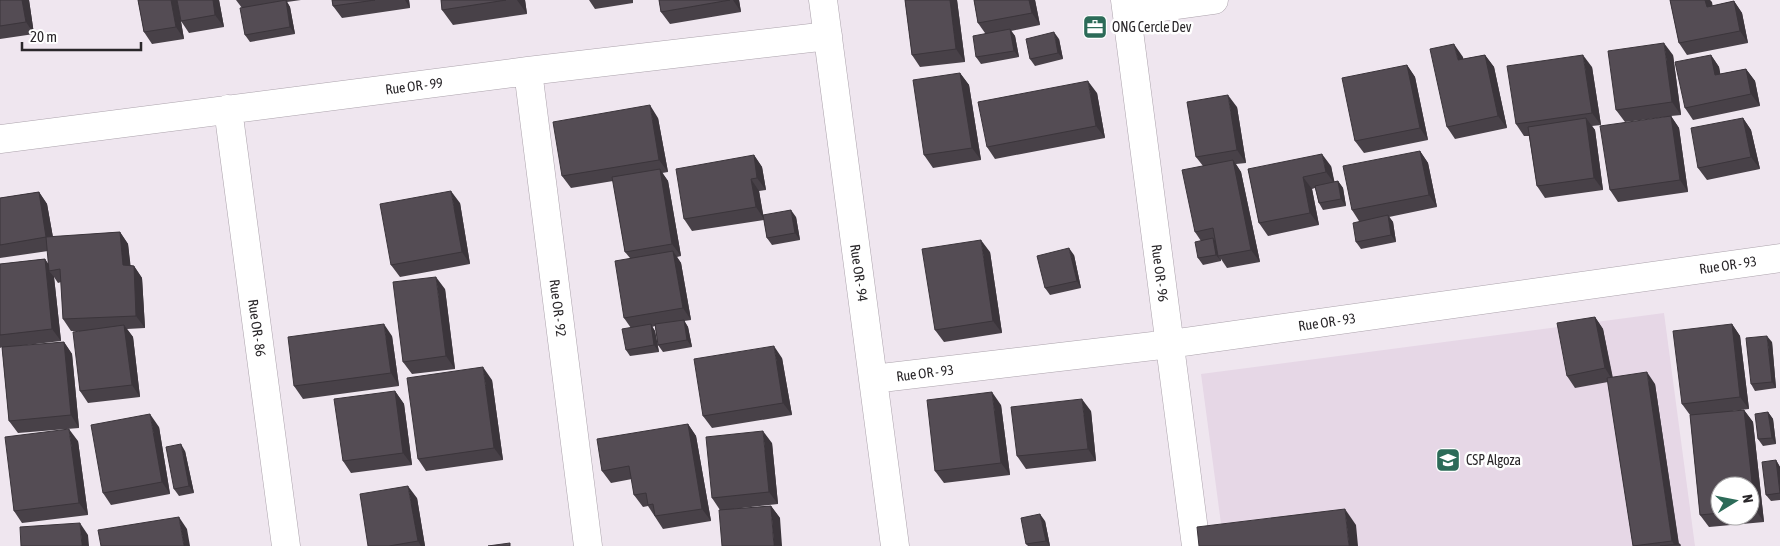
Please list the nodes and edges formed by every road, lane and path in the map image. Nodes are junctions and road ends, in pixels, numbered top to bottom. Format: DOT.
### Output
graph roads {
  1 [pos="823,0"];
  2 [pos="1214,0"];
  3 [pos="1126,6"];
  4 [pos="828,36"];
  5 [pos="528,71"];
  6 [pos="228,109"];
  7 [pos="0,139"];
  8 [pos="1780,258"];
  9 [pos="1170,344"];
  10 [pos="873,379"];
  11 [pos="286,546"];
  12 [pos="588,546"];
  13 [pos="895,546"];
  14 [pos="1196,546"];
  1 -- 4 [label="street, Rue OR - 94"];
  2 -- 3 [label="street"];
  3 -- 9 [label="street, Rue OR - 96"];
  4 -- 5 [label="street, Rue OR - 99"];
  4 -- 10 [label="street, Rue OR - 94"];
  5 -- 6 [label="street, Rue OR - 99"];
  5 -- 12 [label="street, Rue OR - 92"];
  6 -- 7 [label="street, Rue OR - 99"];
  6 -- 11 [label="street, Rue OR - 86"];
  8 -- 9 [label="street, Rue OR - 93"];
  9 -- 10 [label="street, Rue OR - 93"];
  9 -- 14 [label="street, Rue OR - 96"];
  10 -- 13 [label="street, Rue OR - 94"];
}
